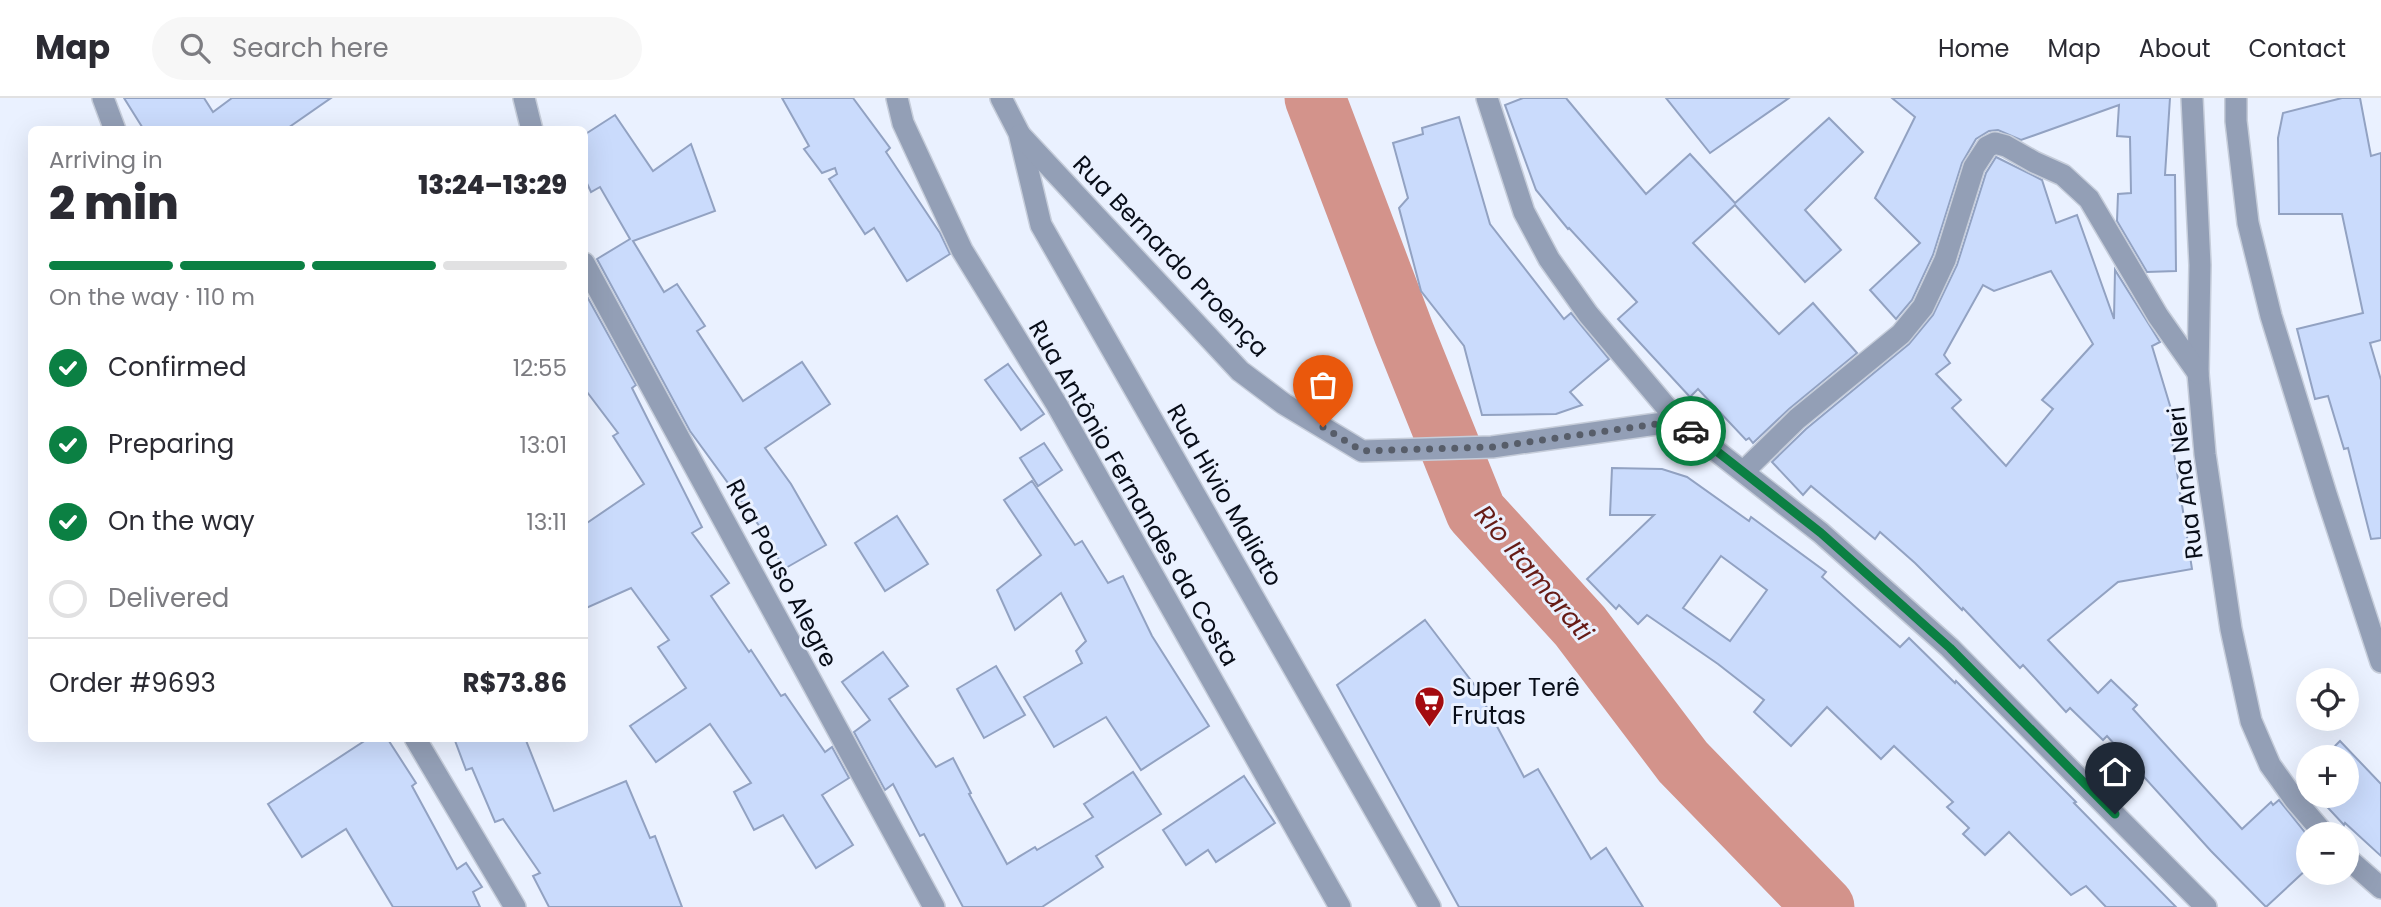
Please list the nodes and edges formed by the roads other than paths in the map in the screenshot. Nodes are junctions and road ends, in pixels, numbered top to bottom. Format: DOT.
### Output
graph roads {
  1 [pos="103,98"];
  2 [pos="524,98"];
  3 [pos="897,98"];
  4 [pos="1001,98"];
  5 [pos="1486,98"];
  6 [pos="2192,98"];
  7 [pos="2236,98"];
  8 [pos="114,126"];
  9 [pos="530,126"];
  10 [pos="1019,134"];
  11 [pos="588,270"];
  12 [pos="2198,373"];
  13 [pos="1678,421"];
  14 [pos="1744,471"];
  15 [pos="2381,662"];
  16 [pos="417,742"];
  17 [pos="2314,822"];
  18 [pos="2359,869"];
  19 [pos="2381,888"];
  20 [pos="515,907"];
  21 [pos="934,907"];
  22 [pos="1340,907"];
  23 [pos="1430,907"];
  24 [pos="2206,907"];
  1 -- 8 [label="street"];
  2 -- 9 [label="street"];
  3 -- 22 [label="street, Rua Antônio Fernandes da Costa"];
  4 -- 10 [label="street, Rua Hivio Maliato"];
  5 -- 13 [label="street"];
  6 -- 12 [label="street, Rua Ana Neri"];
  7 -- 15 [label="street"];
  10 -- 13 [label="street, Rua Bernardo Proença"];
  10 -- 23 [label="street, Rua Hivio Maliato"];
  11 -- 21 [label="street, Rua Pouso Alegre"];
  12 -- 14 [label="street"];
  12 -- 17 [label="street, Rua Ana Neri"];
  13 -- 14 [label="street"];
  14 -- 24 [label="street"];
  16 -- 20 [label="street"];
  18 -- 19 [label="street"];
}
